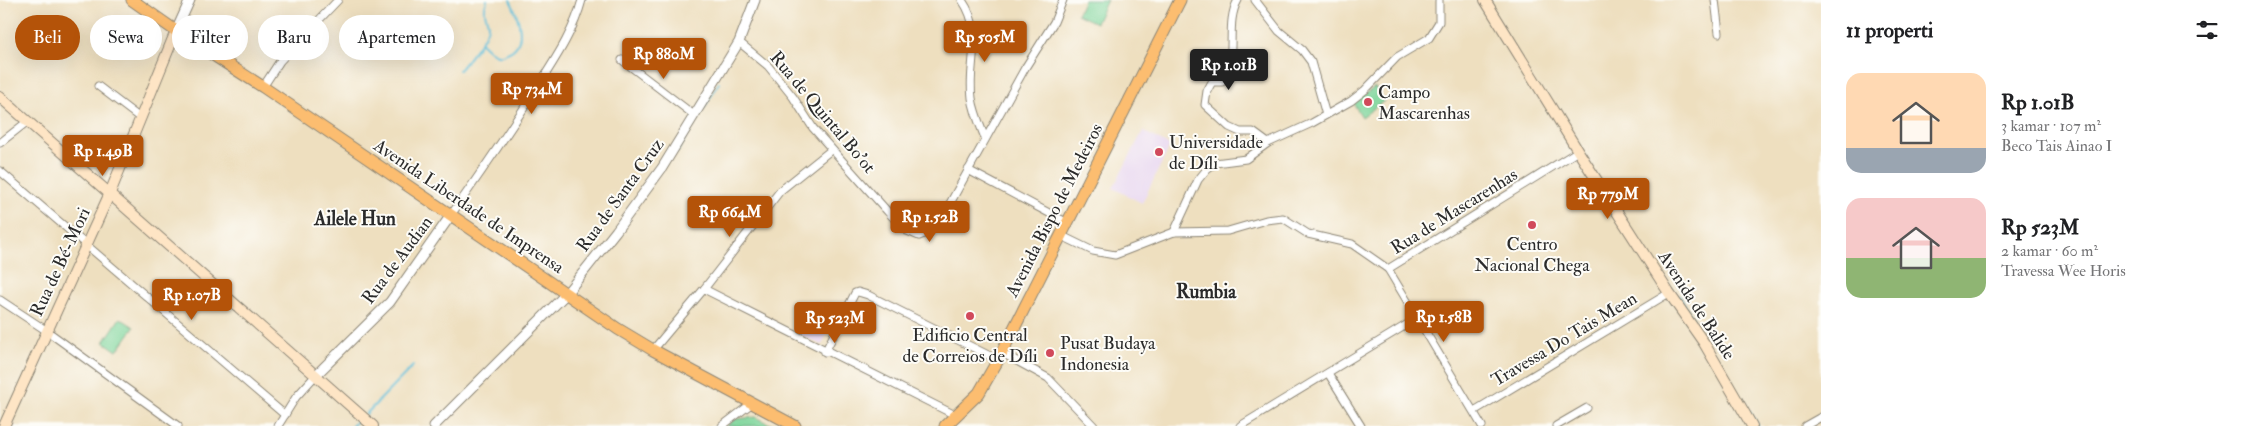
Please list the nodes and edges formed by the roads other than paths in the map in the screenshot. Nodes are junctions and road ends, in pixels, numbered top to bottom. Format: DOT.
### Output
graph roads {
  1 [pos="132,0"];
  2 [pos="190,0"];
  3 [pos="338,0"];
  4 [pos="582,0"];
  5 [pos="755,0"];
  6 [pos="962,0"];
  7 [pos="1063,0"];
  8 [pos="1180,0"];
  9 [pos="1238,0"];
  10 [pos="1255,0"];
  11 [pos="1439,0"];
  12 [pos="1485,0"];
  13 [pos="1715,0"];
  14 [pos="183,15"];
  15 [pos="172,28"];
  16 [pos="1719,33"];
  17 [pos="172,41"];
  18 [pos="741,44"];
  19 [pos="222,60"];
  20 [pos="622,60"];
  21 [pos="98,86"];
  22 [pos="264,87"];
  23 [pos="0,97"];
  24 [pos="694,115"];
  25 [pos="1326,115"];
  26 [pos="140,118"];
  27 [pos="28,121"];
  28 [pos="985,138"];
  29 [pos="0,143"];
  30 [pos="1268,143"];
  31 [pos="831,150"];
  32 [pos="1578,151"];
  33 [pos="968,170"];
  34 [pos="0,171"];
  35 [pos="110,193"];
  36 [pos="451,215"];
  37 [pos="1066,222"];
  38 [pos="1174,232"];
  39 [pos="1060,235"];
  40 [pos="86,245"];
  41 [pos="1388,270"];
  42 [pos="704,289"];
  43 [pos="1669,293"];
  44 [pos="566,294"];
  45 [pos="0,300"];
  46 [pos="1416,319"];
  47 [pos="46,330"];
  48 [pos="653,350"];
  49 [pos="825,352"];
  50 [pos="1000,357"];
  51 [pos="1328,373"];
  52 [pos="316,374"];
  53 [pos="751,404"];
  54 [pos="1587,408"];
  55 [pos="1474,411"];
  56 [pos="285,414"];
  57 [pos="957,416"];
  58 [pos="1821,417"];
  59 [pos="8,424"];
  60 [pos="178,426"];
  61 [pos="278,426"];
  62 [pos="373,426"];
  63 [pos="434,426"];
  64 [pos="722,426"];
  65 [pos="795,426"];
  66 [pos="945,426"];
  67 [pos="1094,426"];
  68 [pos="1240,426"];
  69 [pos="1360,426"];
  70 [pos="1482,426"];
  71 [pos="1556,426"];
  72 [pos="1752,426"];
  73 [pos="1804,426"];
  1 -- 15 [label="main road, Avenida Liberdade de Imprensa"];
  2 -- 14 [label="street, Rua de Bé-Mori"];
  3 -- 22 [label="street"];
  4 -- 36 [label="street, Rua de Audian"];
  5 -- 18 [label="street, Rua de Santa Cruz"];
  6 -- 28 [label="street"];
  7 -- 28 [label="street, Rua de Quintal Bo'ot"];
  8 -- 37 [label="main road, Avenida Bispo de Medeiros"];
  9 -- 30 [label="street"];
  10 -- 25 [label="street"];
  11 -- 25 [label="street"];
  12 -- 32 [label="main road, Avenida de Balide"];
  13 -- 16 [label="street"];
  17 -- 26 [label="main road, Rua de Bé-Mori"];
  18 -- 24 [label="street, Rua de Santa Cruz"];
  18 -- 31 [label="street, Rua de Quintal Bo'ot"];
  19 -- 22 [label="main road, Avenida Liberdade de Imprensa"];
  20 -- 24 [label="street"];
  21 -- 26 [label="street"];
  22 -- 36 [label="main road, Avenida Liberdade de Imprensa"];
  23 -- 27 [label="main road"];
  24 -- 44 [label="street, Rua de Santa Cruz"];
  25 -- 30 [label="street"];
  26 -- 35 [label="main road, Rua de Bé-Mori"];
  27 -- 29 [label="street"];
  27 -- 35 [label="main road"];
  28 -- 33 [label="street, Rua de Quintal Bo'ot"];
  30 -- 38 [label="street"];
  31 -- 33 [label="street, Rua de Quintal Bo'ot"];
  31 -- 42 [label="street"];
  32 -- 41 [label="street, Rua de Mascarenhas"];
  32 -- 43 [label="main road, Avenida de Balide"];
  33 -- 37 [label="street"];
  34 -- 40 [label="street"];
  35 -- 40 [label="main road, Rua de Bé-Mori"];
  35 -- 52 [label="main road"];
  36 -- 44 [label="main road, Avenida Liberdade de Imprensa"];
  36 -- 52 [label="street, Rua de Audian"];
  37 -- 39 [label="main road, Avenida Bispo de Medeiros"];
  38 -- 39 [label="street, Rua de Mascarenhas"];
  38 -- 41 [label="street, Rua de Mascarenhas"];
  39 -- 50 [label="main road, Avenida Bispo de Medeiros"];
  40 -- 47 [label="main road, Rua de Bé-Mori"];
  40 -- 56 [label="street"];
  41 -- 46 [label="street"];
  42 -- 48 [label="street"];
  42 -- 49 [label="street"];
  43 -- 55 [label="street, Travessa Do Tais Mean"];
  43 -- 72 [label="main road, Avenida de Balide"];
  44 -- 48 [label="main road, Avenida Liberdade de Imprensa"];
  44 -- 63 [label="street, Rua de Santa Cruz"];
  45 -- 47 [label="street"];
  46 -- 51 [label="street"];
  46 -- 55 [label="street"];
  47 -- 59 [label="main road, Rua de Bé-Mori"];
  47 -- 60 [label="street"];
  48 -- 53 [label="main road, Avenida Liberdade de Imprensa"];
  49 -- 50 [label="street"];
  49 -- 57 [label="street"];
  50 -- 57 [label="main road, Avenida Bispo de Medeiros"];
  50 -- 67 [label="street"];
  51 -- 68 [label="street"];
  51 -- 69 [label="street"];
  52 -- 56 [label="street"];
  52 -- 62 [label="main road"];
  53 -- 64 [label="street"];
  53 -- 65 [label="main road, Avenida Liberdade de Imprensa"];
  54 -- 71 [label="street"];
  55 -- 70 [label="street"];
  56 -- 61 [label="street"];
  57 -- 66 [label="main road, Avenida Bispo de Medeiros"];
  58 -- 73 [label="street"];
}
